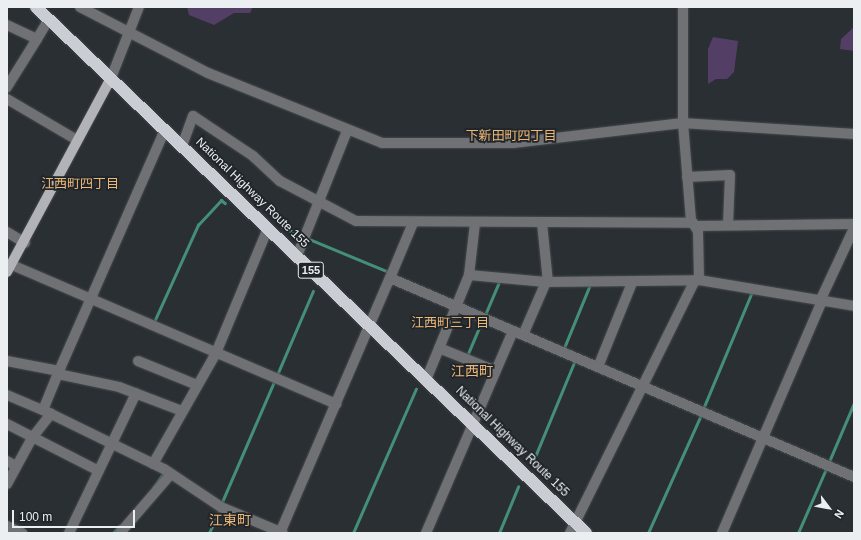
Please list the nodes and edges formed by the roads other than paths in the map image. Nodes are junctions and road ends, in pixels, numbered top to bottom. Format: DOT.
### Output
graph roads {
  1 [pos="36,7"];
  2 [pos="80,7"];
  3 [pos="139,7"];
  4 [pos="683,7"];
  5 [pos="49,20"];
  6 [pos="7,25"];
  7 [pos="131,33"];
  8 [pos="37,39"];
  9 [pos="111,78"];
  10 [pos="7,87"];
  11 [pos="7,99"];
  12 [pos="683,123"];
  13 [pos="165,130"];
  14 [pos="347,131"];
  15 [pos="854,134"];
  16 [pos="77,140"];
  17 [pos="182,146"];
  18 [pos="687,177"];
  19 [pos="319,204"];
  20 [pos="413,223"];
  21 [pos="475,223"];
  22 [pos="542,223"];
  23 [pos="694,224"];
  24 [pos="854,224"];
  25 [pos="728,226"];
  26 [pos="268,228"];
  27 [pos="854,228"];
  28 [pos="7,232"];
  29 [pos="25,243"];
  30 [pos="297,256"];
  31 [pos="10,268"];
  32 [pos="470,275"];
  33 [pos="390,278"];
  34 [pos="697,280"];
  35 [pos="547,282"];
  36 [pos="632,283"];
  37 [pos="91,298"];
  38 [pos="821,301"];
  39 [pos="456,306"];
  40 [pos="854,306"];
  41 [pos="371,327"];
  42 [pos="513,331"];
  43 [pos="523,335"];
  44 [pos="439,348"];
  45 [pos="216,353"];
  46 [pos="7,361"];
  47 [pos="138,361"];
  48 [pos="598,367"];
  49 [pos="496,371"];
  50 [pos="59,373"];
  51 [pos="426,380"];
  52 [pos="197,385"];
  53 [pos="643,386"];
  54 [pos="136,393"];
  55 [pos="7,395"];
  56 [pos="336,404"];
  57 [pos="182,410"];
  58 [pos="47,412"];
  59 [pos="7,424"];
  60 [pos="473,424"];
  61 [pos="32,438"];
  62 [pos="763,438"];
  63 [pos="112,442"];
  64 [pos="12,463"];
  65 [pos="153,464"];
  66 [pos="99,471"];
  67 [pos="170,475"];
  68 [pos="854,477"];
  69 [pos="7,484"];
  70 [pos="7,526"];
  71 [pos="572,528"];
  72 [pos="22,533"];
  73 [pos="69,533"];
  74 [pos="120,533"];
  75 [pos="281,533"];
  76 [pos="426,533"];
  77 [pos="586,533"];
  78 [pos="722,533"];
  1 -- 5 [label="highway, National Highway Route 155 / 155"];
  2 -- 7 [label="street"];
  3 -- 7 [label="street"];
  4 -- 12 [label="street"];
  5 -- 8 [label="street"];
  5 -- 9 [label="highway, National Highway Route 155 / 155"];
  6 -- 8 [label="street"];
  7 -- 9 [label="street"];
  7 -- 14 [label="street"];
  8 -- 10 [label="street"];
  9 -- 13 [label="highway, National Highway Route 155 / 155"];
  9 -- 16 [label="main road"];
  11 -- 16 [label="street"];
  12 -- 14 [label="street"];
  12 -- 15 [label="street"];
  12 -- 18 [label="street"];
  13 -- 17 [label="highway, National Highway Route 155 / 155"];
  13 -- 37 [label="street"];
  14 -- 19 [label="street"];
  16 -- 29 [label="main road"];
  17 -- 19 [label="street"];
  17 -- 26 [label="highway, National Highway Route 155 / 155"];
  18 -- 23 [label="street"];
  18 -- 25 [label="street"];
  19 -- 20 [label="street"];
  19 -- 30 [label="street"];
  20 -- 21 [label="street"];
  20 -- 33 [label="street"];
  21 -- 22 [label="street"];
  21 -- 32 [label="street"];
  22 -- 23 [label="street"];
  22 -- 35 [label="street"];
  23 -- 25 [label="street"];
  23 -- 34 [label="street"];
  24 -- 25 [label="street"];
  26 -- 30 [label="highway, National Highway Route 155 / 155"];
  26 -- 45 [label="street"];
  27 -- 38 [label="street"];
  28 -- 29 [label="street"];
  29 -- 31 [label="main road"];
  30 -- 41 [label="highway, National Highway Route 155 / 155"];
  31 -- 37 [label="street"];
  32 -- 35 [label="street"];
  32 -- 39 [label="street"];
  33 -- 39 [label="street"];
  33 -- 41 [label="street"];
  34 -- 36 [label="street"];
  34 -- 38 [label="street"];
  34 -- 53 [label="street"];
  35 -- 36 [label="street"];
  35 -- 43 [label="street"];
  36 -- 48 [label="street"];
  37 -- 45 [label="street"];
  37 -- 50 [label="street"];
  38 -- 40 [label="street"];
  38 -- 62 [label="street"];
  39 -- 42 [label="street"];
  39 -- 44 [label="street"];
  41 -- 51 [label="highway, National Highway Route 155 / 155"];
  41 -- 56 [label="street"];
  42 -- 43 [label="street"];
  42 -- 49 [label="street"];
  43 -- 48 [label="street"];
  44 -- 49 [label="street"];
  44 -- 51 [label="street"];
  45 -- 52 [label="street"];
  45 -- 56 [label="street"];
  46 -- 50 [label="street"];
  47 -- 52 [label="street"];
  48 -- 53 [label="street"];
  49 -- 60 [label="street"];
  50 -- 54 [label="street"];
  50 -- 58 [label="street"];
  51 -- 60 [label="highway, National Highway Route 155 / 155"];
  52 -- 57 [label="street"];
  53 -- 62 [label="street"];
  53 -- 71 [label="street"];
  54 -- 57 [label="street"];
  54 -- 63 [label="street"];
  55 -- 58 [label="street"];
  56 -- 75 [label="street"];
  57 -- 65 [label="street"];
  58 -- 61 [label="street"];
  58 -- 63 [label="street"];
  59 -- 61 [label="street"];
  60 -- 71 [label="highway, National Highway Route 155 / 155"];
  60 -- 76 [label="street"];
  61 -- 64 [label="street"];
  61 -- 66 [label="street"];
  62 -- 68 [label="street"];
  62 -- 78 [label="street"];
  63 -- 65 [label="street"];
  63 -- 66 [label="street"];
  64 -- 69 [label="street"];
  65 -- 67 [label="street"];
  66 -- 73 [label="street"];
  67 -- 74 [label="street"];
  67 -- 75 [label="street"];
  70 -- 72 [label="street"];
  71 -- 77 [label="highway, National Highway Route 155 / 155"];
}
